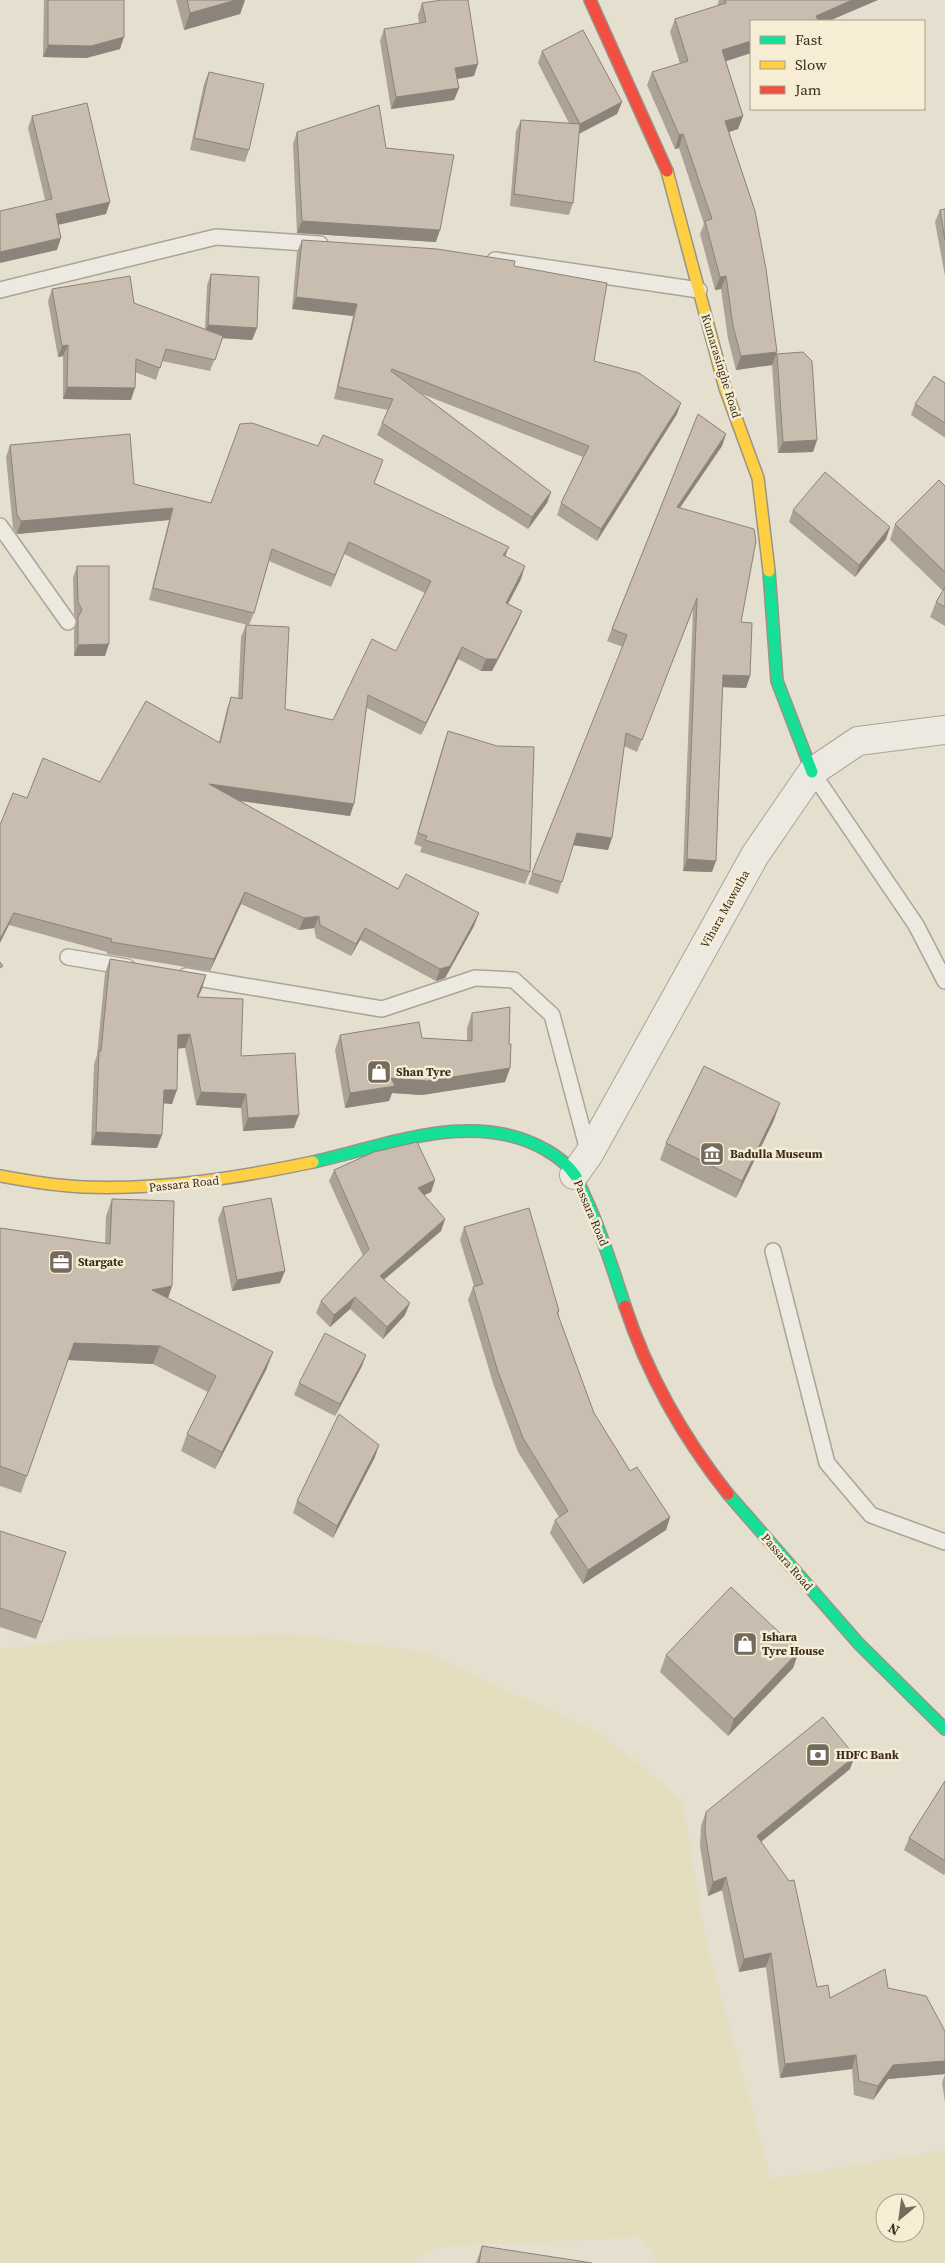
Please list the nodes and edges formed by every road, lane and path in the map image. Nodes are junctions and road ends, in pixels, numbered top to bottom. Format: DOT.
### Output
graph roads {
  1 [pos="590,0"];
  2 [pos="333,245"];
  3 [pos="478,258"];
  4 [pos="0,290"];
  5 [pos="699,290"];
  6 [pos="0,526"];
  7 [pos="68,622"];
  8 [pos="945,730"];
  9 [pos="812,772"];
  10 [pos="68,957"];
  11 [pos="146,970"];
  12 [pos="176,975"];
  13 [pos="945,981"];
  14 [pos="582,1164"];
  15 [pos="0,1176"];
  16 [pos="773,1251"];
  17 [pos="945,1542"];
  18 [pos="945,1729"];
  1 -- 5 [label="main road, Kumarasinghe Road"];
  2 -- 4 [label="lane"];
  3 -- 5 [label="lane"];
  5 -- 9 [label="main road, Kumarasinghe Road"];
  6 -- 7 [label="lane"];
  8 -- 9 [label="street, Vihara Mawatha"];
  9 -- 13 [label="lane"];
  9 -- 14 [label="street, Vihara Mawatha"];
  10 -- 11 [label="lane"];
  12 -- 14 [label="lane"];
  14 -- 15 [label="main road, Passara Road"];
  14 -- 18 [label="main road, Passara Road"];
  16 -- 17 [label="lane"];
}
